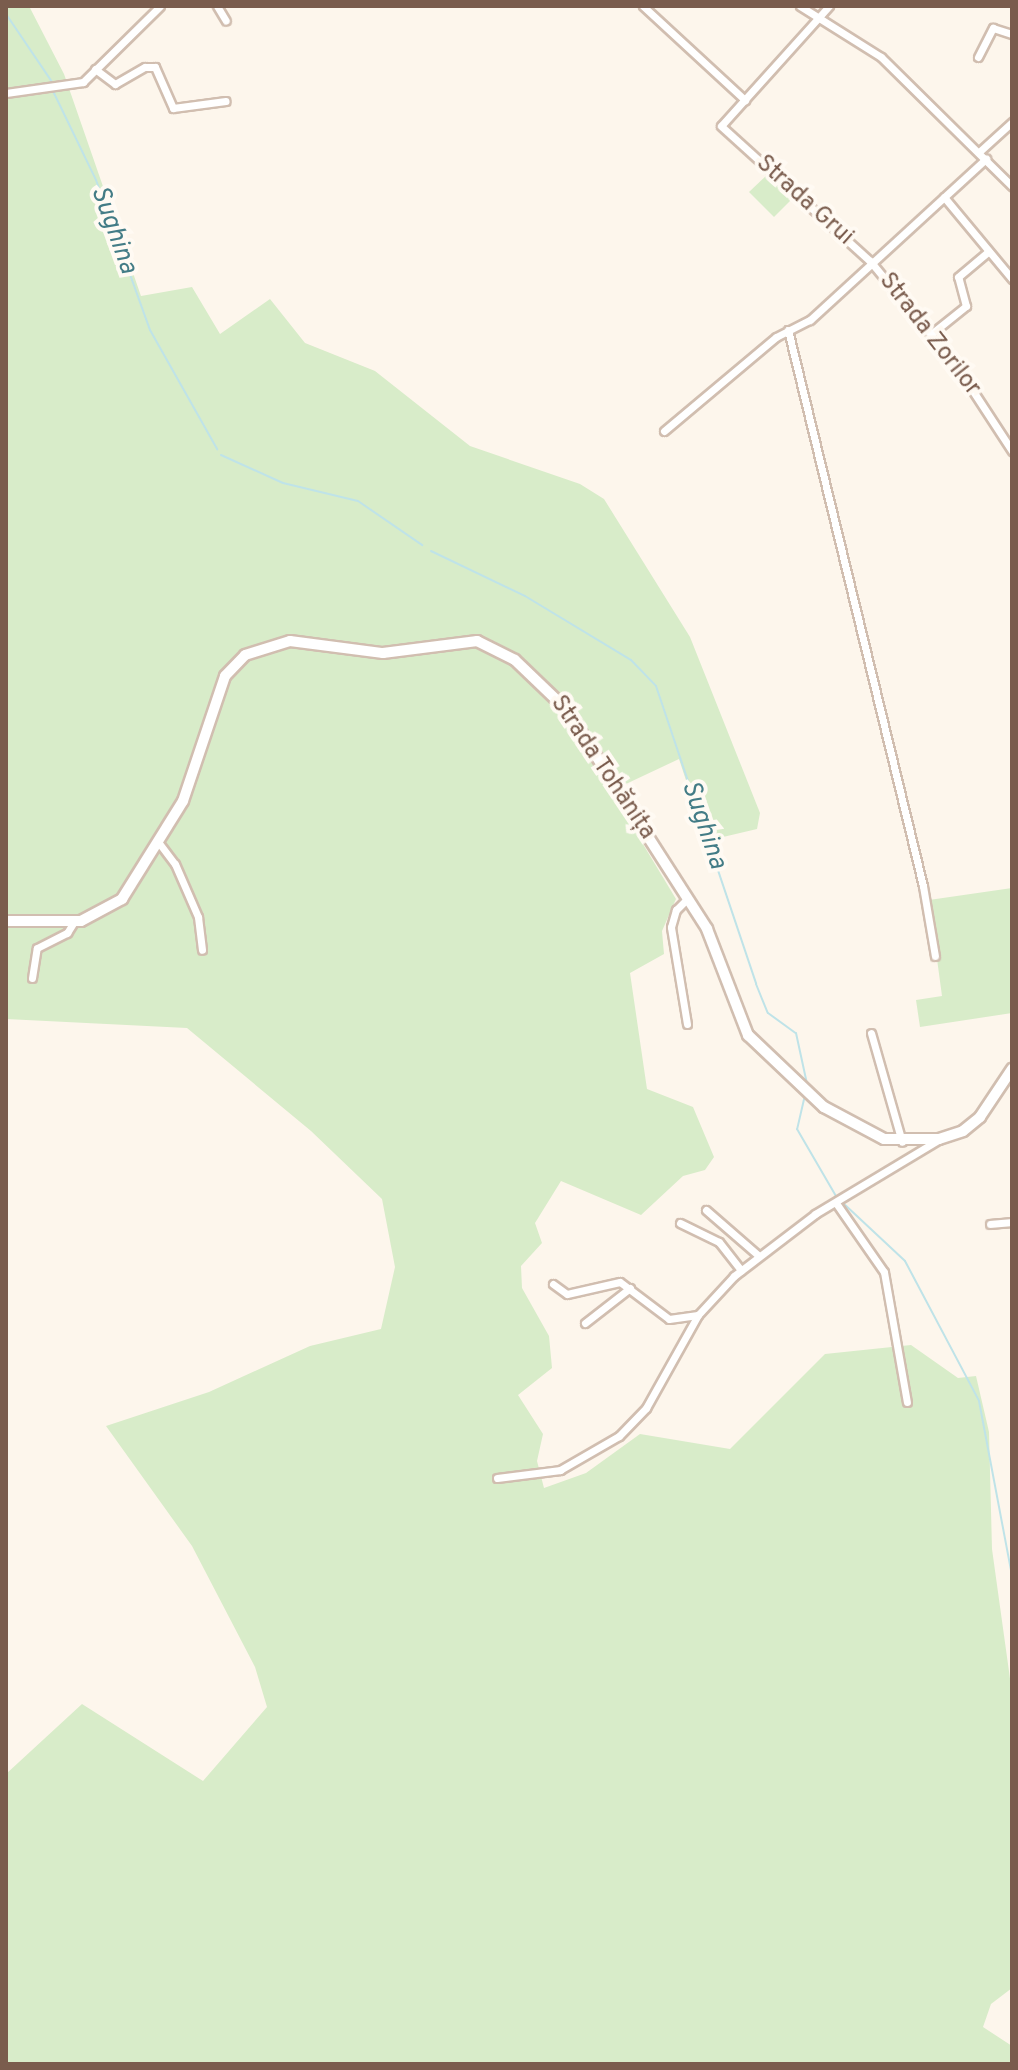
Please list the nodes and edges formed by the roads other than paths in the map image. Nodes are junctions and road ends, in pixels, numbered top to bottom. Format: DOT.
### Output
graph roads {
  1 [pos="160,6"];
  2 [pos="217,6"];
  3 [pos="643,6"];
  4 [pos="800,6"];
  5 [pos="829,6"];
  6 [pos="821,17"];
  7 [pos="226,21"];
  8 [pos="1012,34"];
  9 [pos="978,57"];
  10 [pos="95,69"];
  11 [pos="6,93"];
  12 [pos="745,100"];
  13 [pos="226,101"];
  14 [pos="1012,122"];
  15 [pos="979,152"];
  16 [pos="986,159"];
  17 [pos="1012,186"];
  18 [pos="944,197"];
  19 [pos="989,251"];
  20 [pos="870,261"];
  21 [pos="1012,279"];
  22 [pos="788,330"];
  23 [pos="931,334"];
  24 [pos="664,431"];
  25 [pos="1012,451"];
  26 [pos="159,843"];
  27 [pos="688,898"];
  28 [pos="6,921"];
  29 [pos="74,922"];
  30 [pos="202,950"];
  31 [pos="935,956"];
  32 [pos="32,978"];
  33 [pos="687,1024"];
  34 [pos="871,1033"];
  35 [pos="1012,1069"];
  36 [pos="939,1139"];
  37 [pos="902,1142"];
  38 [pos="836,1203"];
  39 [pos="706,1210"];
  40 [pos="1012,1222"];
  41 [pos="680,1223"];
  42 [pos="990,1224"];
  43 [pos="759,1256"];
  44 [pos="741,1270"];
  45 [pos="553,1284"];
  46 [pos="630,1288"];
  47 [pos="698,1315"];
  48 [pos="585,1323"];
  49 [pos="907,1402"];
  50 [pos="497,1478"];
  1 -- 10 [label="street"];
  2 -- 7 [label="street"];
  3 -- 12 [label="street"];
  4 -- 6 [label="street"];
  5 -- 6 [label="street, Strada Grui"];
  6 -- 12 [label="street, Strada Grui"];
  6 -- 15 [label="street"];
  8 -- 9 [label="street"];
  10 -- 11 [label="street"];
  10 -- 13 [label="street"];
  12 -- 20 [label="street, Strada Grui"];
  14 -- 15 [label="street"];
  15 -- 16 [label="street"];
  16 -- 17 [label="street"];
  16 -- 18 [label="street, Strada Grui"];
  18 -- 19 [label="street"];
  18 -- 20 [label="street, Strada Grui"];
  19 -- 21 [label="street"];
  19 -- 23 [label="street"];
  20 -- 22 [label="street"];
  20 -- 23 [label="street, Strada Zorilor"];
  22 -- 24 [label="street"];
  22 -- 31 [label="street"];
  23 -- 25 [label="street, Strada Zorilor"];
  26 -- 27 [label="main road, Strada Tohănița"];
  26 -- 29 [label="main road, Strada Tohănița"];
  26 -- 30 [label="street"];
  27 -- 33 [label="street"];
  27 -- 37 [label="main road, Strada Tohănița"];
  28 -- 29 [label="main road, Strada Tohănița"];
  29 -- 32 [label="street"];
  34 -- 37 [label="street"];
  35 -- 36 [label="main road"];
  36 -- 37 [label="main road, Strada Tohănița"];
  36 -- 38 [label="street"];
  38 -- 43 [label="street"];
  38 -- 49 [label="street"];
  39 -- 43 [label="street"];
  40 -- 42 [label="street"];
  41 -- 44 [label="street"];
  43 -- 44 [label="street"];
  44 -- 47 [label="street"];
  45 -- 46 [label="street"];
  46 -- 47 [label="street"];
  46 -- 48 [label="street"];
  47 -- 50 [label="street"];
}
